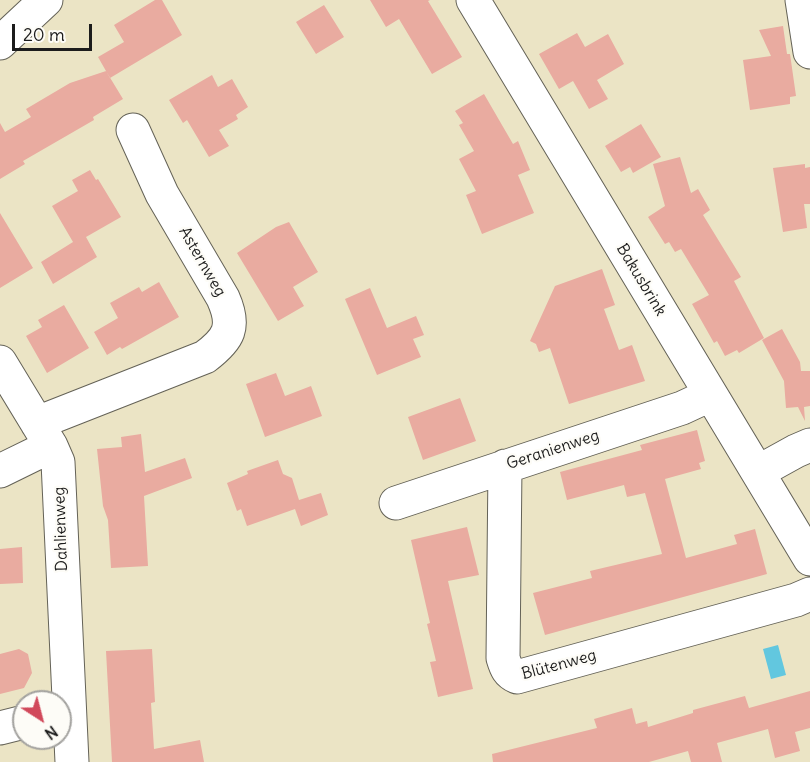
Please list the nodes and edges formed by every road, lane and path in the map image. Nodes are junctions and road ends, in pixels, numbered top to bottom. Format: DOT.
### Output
graph roads {
  1 [pos="46,0"];
  2 [pos="473,0"];
  3 [pos="802,0"];
  4 [pos="0,43"];
  5 [pos="810,52"];
  6 [pos="133,130"];
  7 [pos="0,362"];
  8 [pos="710,395"];
  9 [pos="44,435"];
  10 [pos="810,446"];
  11 [pos="505,466"];
  12 [pos="0,471"];
  13 [pos="758,472"];
  14 [pos="396,503"];
  15 [pos="810,559"];
  16 [pos="810,594"];
  17 [pos="63,690"];
  1 -- 4 [label="street"];
  2 -- 8 [label="street, Bakusbrink"];
  3 -- 5 [label="street"];
  6 -- 9 [label="street, Asternweg"];
  7 -- 9 [label="street, Dahlienweg"];
  8 -- 11 [label="street, Geranienweg"];
  8 -- 13 [label="street, Bakusbrink"];
  9 -- 12 [label="street, Asternweg"];
  9 -- 17 [label="street, Dahlienweg"];
  10 -- 13 [label="street"];
  11 -- 14 [label="street, Geranienweg"];
  11 -- 16 [label="street, Blütenweg"];
  13 -- 15 [label="street, Bakusbrink"];
}
